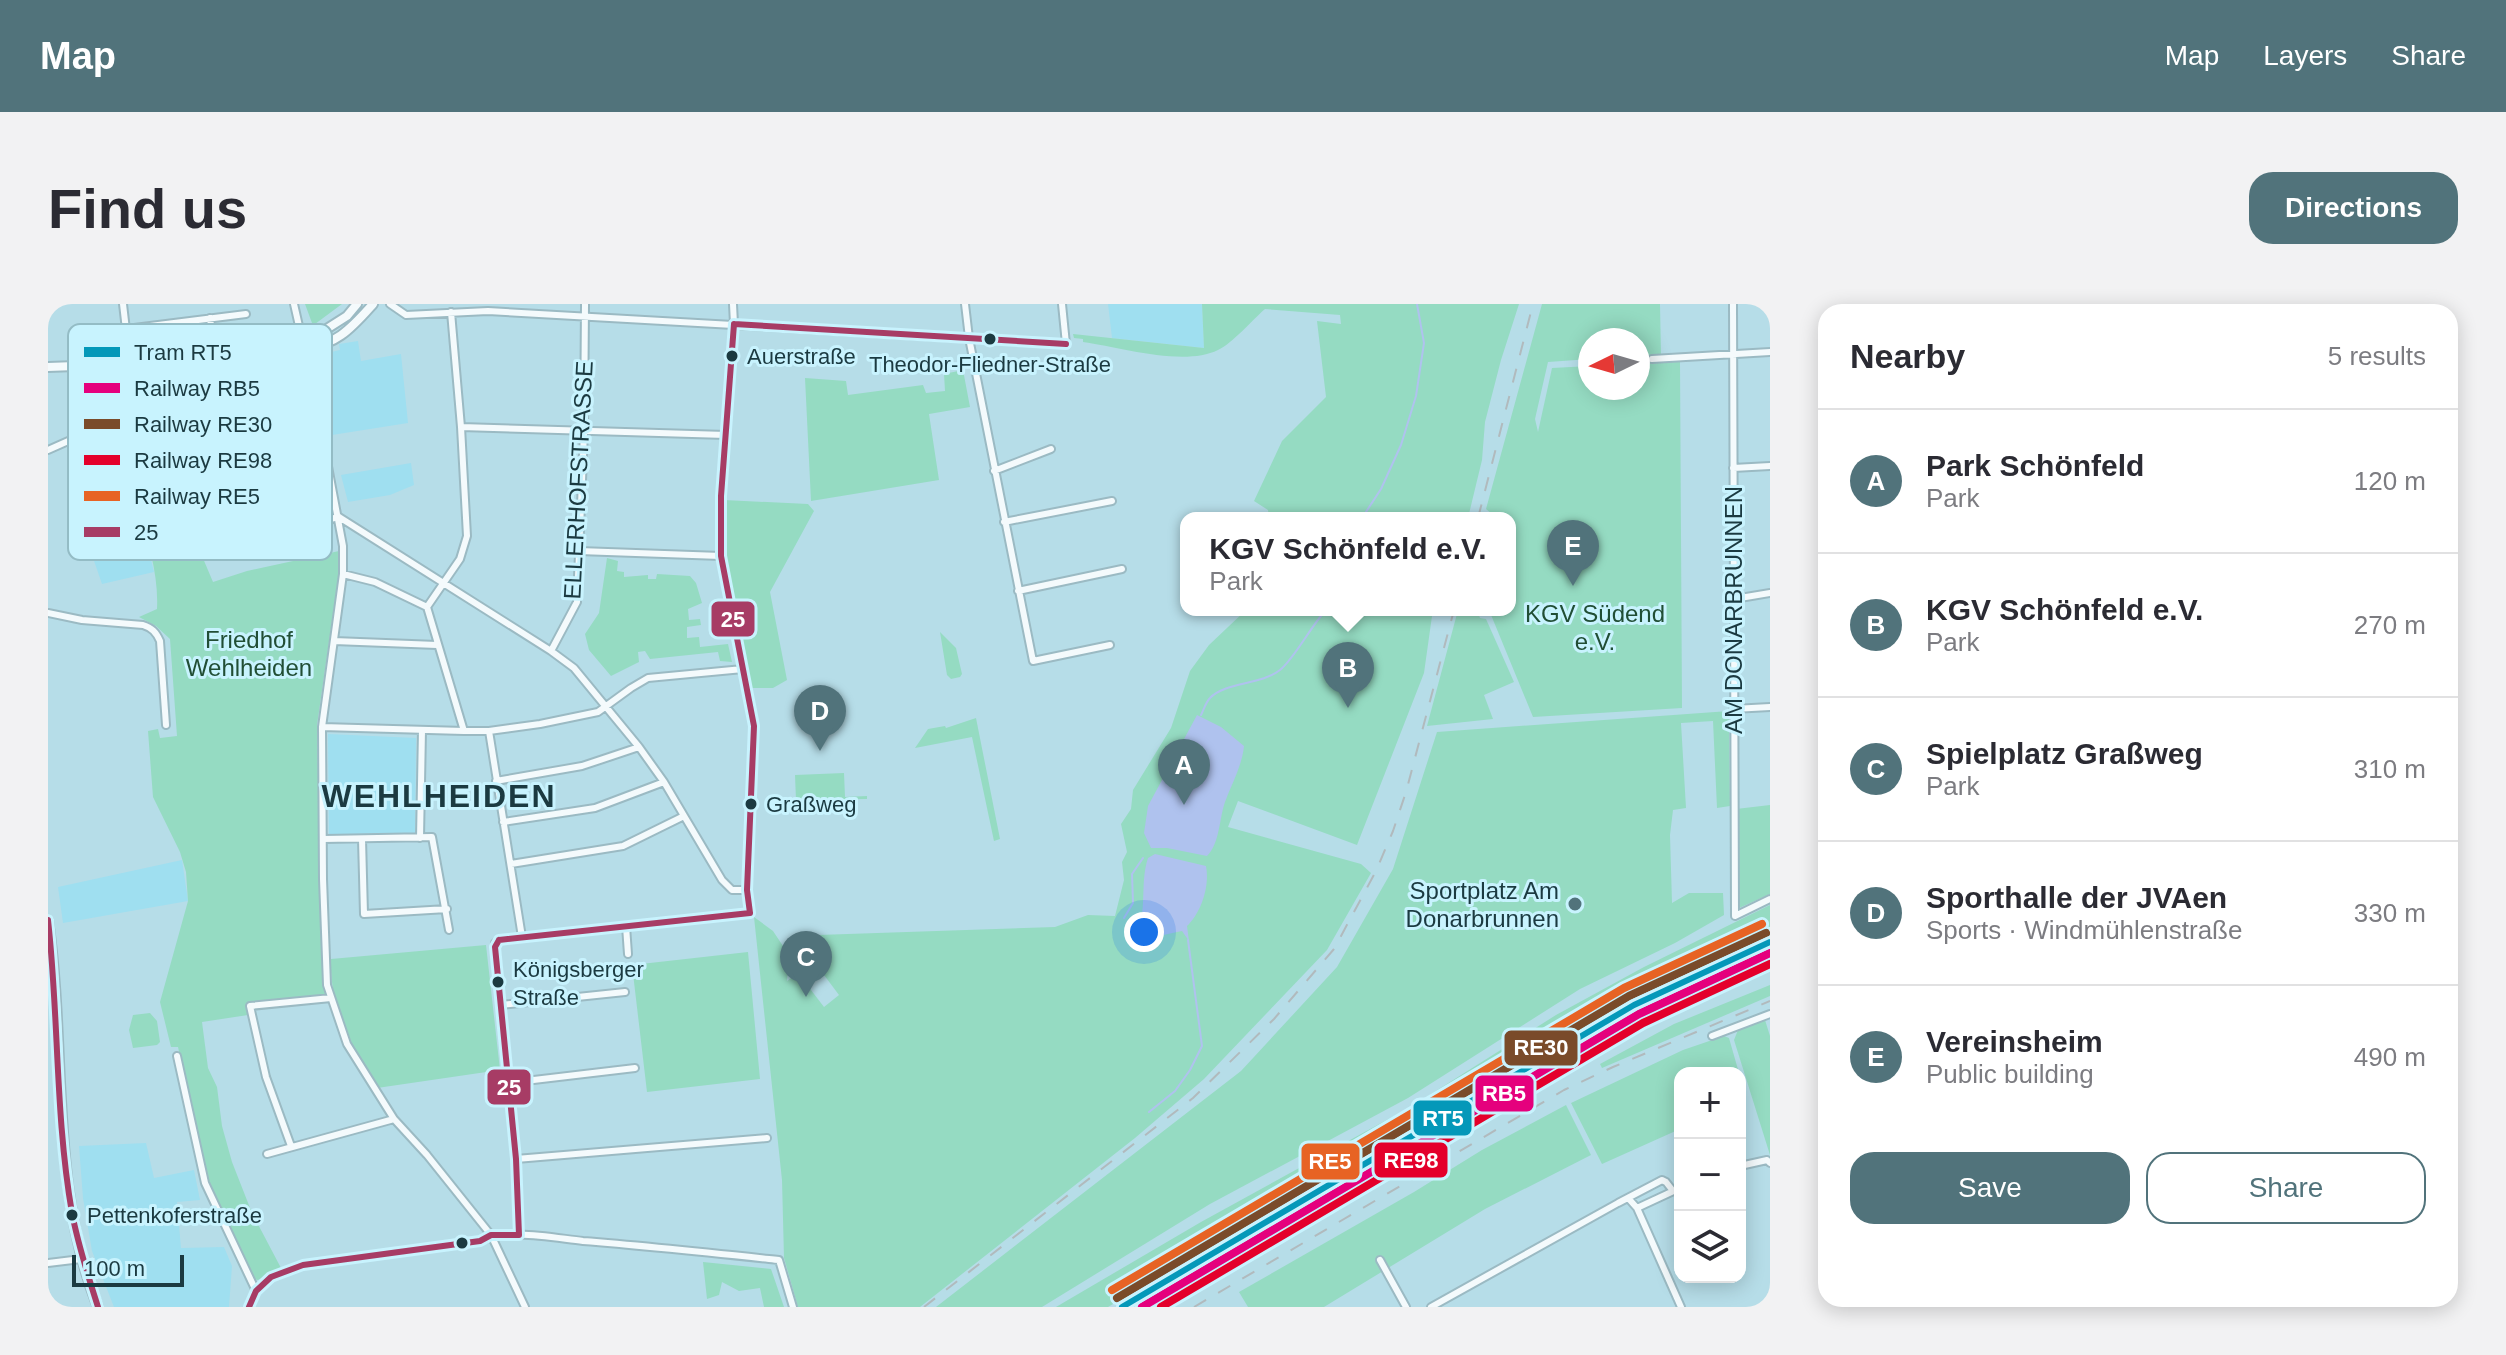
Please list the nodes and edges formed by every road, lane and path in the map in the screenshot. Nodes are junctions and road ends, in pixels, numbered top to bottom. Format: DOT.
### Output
graph roads {
  1 [pos="123,304"];
  2 [pos="294,304"];
  3 [pos="357,304"];
  4 [pos="373,304"];
  5 [pos="390,304"];
  6 [pos="585,304"];
  7 [pos="733,304"];
  8 [pos="965,304"];
  9 [pos="1062,304"];
  10 [pos="1733,304"];
  11 [pos="451,312"];
  12 [pos="246,314"];
  13 [pos="584,315"];
  14 [pos="210,318"];
  15 [pos="125,324"];
  16 [pos="164,324"];
  17 [pos="211,324"];
  18 [pos="298,324"];
  19 [pos="734,324"];
  20 [pos="332,326"];
  21 [pos="969,338"];
  22 [pos="332,339"];
  23 [pos="1770,352"];
  24 [pos="1733,355"];
  25 [pos="1652,359"];
  26 [pos="68,366"];
  27 [pos="48,367"];
  28 [pos="461,427"];
  29 [pos="584,432"];
  30 [pos="726,435"];
  31 [pos="68,441"];
  32 [pos="1051,449"];
  33 [pos="48,450"];
  34 [pos="1770,466"];
  35 [pos="1733,468"];
  36 [pos="994,471"];
  37 [pos="332,483"];
  38 [pos="1112,501"];
  39 [pos="339,517"];
  40 [pos="332,519"];
  41 [pos="1004,522"];
  42 [pos="579,551"];
  43 [pos="721,556"];
  44 [pos="1122,569"];
  45 [pos="343,574"];
  46 [pos="443,582"];
  47 [pos="1018,591"];
  48 [pos="1770,593"];
  49 [pos="1734,599"];
  50 [pos="427,607"];
  51 [pos="48,613"];
  52 [pos="334,641"];
  53 [pos="437,645"];
  54 [pos="1110,645"];
  55 [pos="551,651"];
  56 [pos="743,669"];
  57 [pos="606,707"];
  58 [pos="1770,707"];
  59 [pos="1733,709"];
  60 [pos="166,725"];
  61 [pos="322,727"];
  62 [pos="422,730"];
  63 [pos="464,731"];
  64 [pos="489,731"];
  65 [pos="639,747"];
  66 [pos="496,781"];
  67 [pos="664,782"];
  68 [pos="684,816"];
  69 [pos="503,822"];
  70 [pos="420,838"];
  71 [pos="324,839"];
  72 [pos="362,839"];
  73 [pos="511,864"];
  74 [pos="747,890"];
  75 [pos="1770,899"];
  76 [pos="447,909"];
  77 [pos="48,920"];
  78 [pos="626,926"];
  79 [pos="449,930"];
  80 [pos="522,937"];
  81 [pos="628,954"];
  82 [pos="625,992"];
  83 [pos="331,998"];
  84 [pos="501,1005"];
  85 [pos="1770,1014"];
  86 [pos="1712,1036"];
  87 [pos="177,1056"];
  88 [pos="635,1068"];
  89 [pos="508,1083"];
  90 [pos="394,1119"];
  91 [pos="767,1138"];
  92 [pos="291,1146"];
  93 [pos="267,1154"];
  94 [pos="516,1159"];
  95 [pos="1768,1161"];
  96 [pos="1746,1165"];
  97 [pos="1674,1188"];
  98 [pos="1674,1190"];
  99 [pos="1629,1199"];
  100 [pos="1637,1208"];
  101 [pos="491,1235"];
  102 [pos="519,1235"];
  103 [pos="81,1259"];
  104 [pos="1380,1260"];
  105 [pos="48,1263"];
  106 [pos="256,1291"];
  107 [pos="98,1307"];
  108 [pos="249,1307"];
  109 [pos="525,1307"];
  110 [pos="793,1307"];
  111 [pos="1406,1307"];
  112 [pos="1431,1307"];
  113 [pos="1681,1307"];
  1 -- 15 [label="street"];
  2 -- 18 [label="street"];
  3 -- 20 [label="main road"];
  4 -- 22 [label="main road"];
  5 -- 11 [label="street"];
  6 -- 13 [label="street, ELLERHOFSTRASSE"];
  7 -- 19 [label="street"];
  8 -- 21 [label="street"];
  9 -- 21 [label="street"];
  10 -- 24 [label="street, AM DONARBRUNNEN"];
  11 -- 13 [label="street"];
  11 -- 28 [label="street"];
  12 -- 14 [label="street"];
  13 -- 19 [label="street"];
  13 -- 29 [label="street, ELLERHOFSTRASSE"];
  14 -- 16 [label="street"];
  14 -- 17 [label="street"];
  19 -- 21 [label="street"];
  19 -- 30 [label="street"];
  21 -- 36 [label="street"];
  23 -- 24 [label="street"];
  24 -- 25 [label="street"];
  24 -- 35 [label="street, AM DONARBRUNNEN"];
  26 -- 27 [label="main road"];
  28 -- 29 [label="street"];
  28 -- 46 [label="street"];
  29 -- 30 [label="street"];
  29 -- 42 [label="street, ELLERHOFSTRASSE"];
  30 -- 43 [label="street"];
  31 -- 33 [label="street"];
  32 -- 36 [label="street"];
  34 -- 35 [label="street"];
  35 -- 49 [label="street, AM DONARBRUNNEN"];
  36 -- 41 [label="street"];
  37 -- 39 [label="street"];
  38 -- 41 [label="street"];
  39 -- 40 [label="street"];
  39 -- 45 [label="street"];
  39 -- 46 [label="street"];
  41 -- 47 [label="street"];
  42 -- 43 [label="street"];
  42 -- 55 [label="street, ELLERHOFSTRASSE"];
  43 -- 56 [label="street"];
  44 -- 47 [label="street"];
  45 -- 50 [label="street"];
  45 -- 52 [label="street"];
  46 -- 50 [label="street"];
  46 -- 55 [label="street"];
  47 -- 54 [label="street"];
  48 -- 49 [label="street"];
  49 -- 59 [label="street, AM DONARBRUNNEN"];
  50 -- 53 [label="street"];
  51 -- 60 [label="street"];
  52 -- 53 [label="street"];
  52 -- 61 [label="street"];
  53 -- 63 [label="street"];
  55 -- 57 [label="street"];
  56 -- 57 [label="street"];
  56 -- 74 [label="street"];
  57 -- 64 [label="street"];
  57 -- 65 [label="street"];
  58 -- 59 [label="street"];
  59 -- 75 [label="street, AM DONARBRUNNEN"];
  61 -- 62 [label="street"];
  61 -- 71 [label="street"];
  62 -- 63 [label="street"];
  62 -- 70 [label="street"];
  63 -- 64 [label="street"];
  64 -- 66 [label="street"];
  65 -- 66 [label="street"];
  65 -- 67 [label="street"];
  66 -- 69 [label="street"];
  67 -- 68 [label="street"];
  67 -- 69 [label="street"];
  68 -- 73 [label="street"];
  68 -- 74 [label="street"];
  69 -- 73 [label="street"];
  70 -- 72 [label="street"];
  70 -- 76 [label="street"];
  71 -- 72 [label="street"];
  71 -- 83 [label="street"];
  72 -- 76 [label="street"];
  73 -- 80 [label="street"];
  74 -- 78 [label="street"];
  76 -- 79 [label="street"];
  77 -- 103 [label="main road"];
  78 -- 80 [label="street"];
  78 -- 81 [label="street"];
  80 -- 84 [label="street"];
  82 -- 84 [label="street"];
  83 -- 90 [label="street"];
  83 -- 92 [label="street"];
  84 -- 89 [label="street"];
  85 -- 86 [label="street"];
  87 -- 106 [label="street"];
  88 -- 89 [label="street"];
  89 -- 94 [label="street"];
  90 -- 92 [label="street"];
  90 -- 101 [label="street"];
  91 -- 94 [label="street"];
  92 -- 93 [label="street"];
  94 -- 102 [label="street"];
  95 -- 96 [label="street"];
  97 -- 99 [label="street"];
  98 -- 100 [label="street"];
  99 -- 100 [label="street"];
  99 -- 112 [label="street"];
  100 -- 113 [label="street"];
  101 -- 102 [label="street"];
  101 -- 106 [label="street"];
  101 -- 109 [label="street"];
  102 -- 110 [label="street"];
  103 -- 105 [label="street"];
  103 -- 107 [label="main road"];
  104 -- 111 [label="street"];
  106 -- 108 [label="street"];
}
